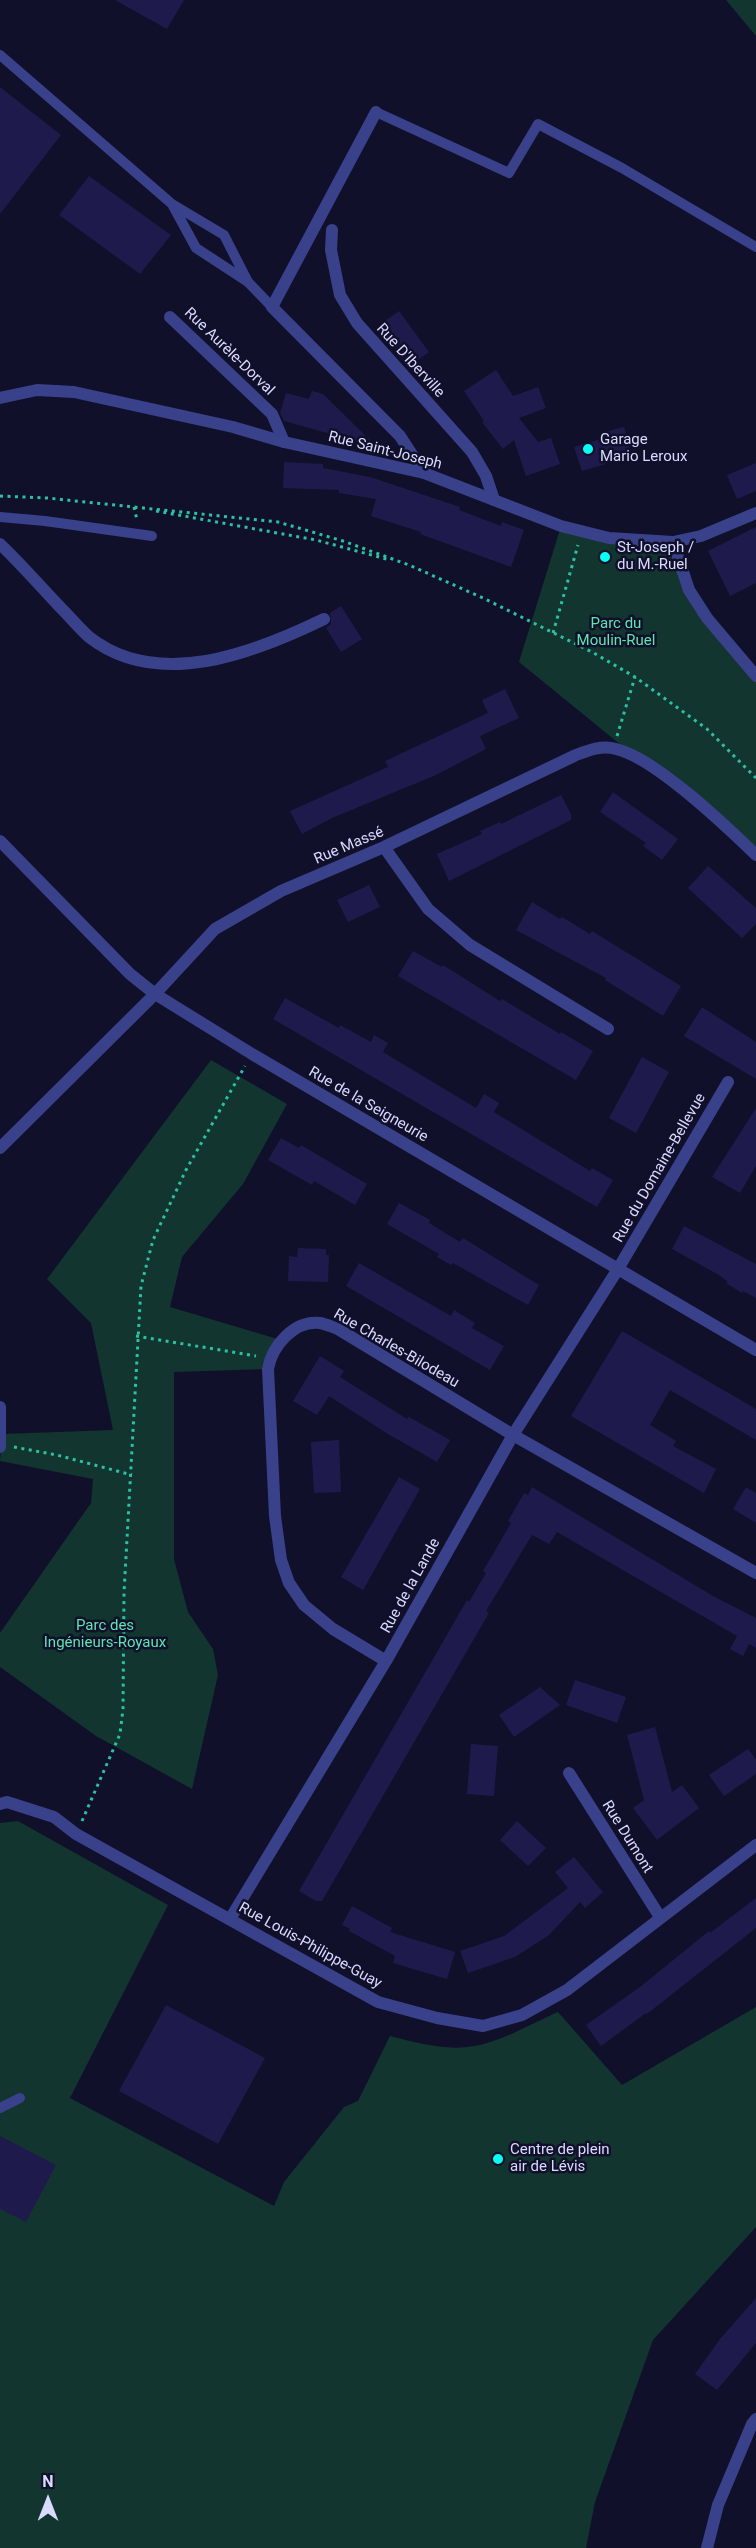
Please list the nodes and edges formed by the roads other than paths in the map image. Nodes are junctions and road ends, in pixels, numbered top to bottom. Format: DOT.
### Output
graph roads {
  1 [pos="0,55"];
  2 [pos="376,112"];
  3 [pos="171,204"];
  4 [pos="332,230"];
  5 [pos="756,247"];
  6 [pos="248,282"];
  7 [pos="272,307"];
  8 [pos="170,317"];
  9 [pos="0,398"];
  10 [pos="284,442"];
  11 [pos="424,473"];
  12 [pos="494,500"];
  13 [pos="756,513"];
  14 [pos="0,518"];
  15 [pos="152,536"];
  16 [pos="673,542"];
  17 [pos="0,544"];
  18 [pos="324,619"];
  19 [pos="756,676"];
  20 [pos="1,844"];
  21 [pos="384,848"];
  22 [pos="756,855"];
  23 [pos="155,994"];
  24 [pos="608,1029"];
  25 [pos="728,1082"];
  26 [pos="0,1148"];
  27 [pos="618,1269"];
  28 [pos="756,1350"];
  29 [pos="0,1407"];
  30 [pos="513,1434"];
  31 [pos="0,1446"];
  32 [pos="756,1573"];
  33 [pos="386,1661"];
  34 [pos="569,1773"];
  35 [pos="0,1804"];
  36 [pos="756,1845"];
  37 [pos="660,1917"];
  38 [pos="230,1918"];
  39 [pos="20,2098"];
  40 [pos="0,2108"];
  41 [pos="754,2423"];
  42 [pos="707,2548"];
  1 -- 3 [label="lane"];
  2 -- 5 [label="lane"];
  2 -- 7 [label="street"];
  3 -- 6 [label="lane"];
  3 -- 6 [label="lane"];
  4 -- 12 [label="street, Rue D'Iberville"];
  6 -- 7 [label="lane"];
  7 -- 11 [label="street"];
  8 -- 10 [label="street, Rue Aurèle-Dorval"];
  9 -- 10 [label="street, Rue Saint-Joseph"];
  10 -- 11 [label="street, Rue Saint-Joseph"];
  11 -- 12 [label="street, Rue Saint-Joseph"];
  12 -- 16 [label="street, Rue Saint-Joseph"];
  13 -- 16 [label="street, Rue Saint-Joseph"];
  14 -- 15 [label="lane"];
  16 -- 19 [label="street"];
  17 -- 18 [label="street"];
  20 -- 23 [label="street, Rue de la Seigneurie"];
  21 -- 22 [label="street, Rue Massé"];
  21 -- 23 [label="street, Rue Massé"];
  21 -- 24 [label="street"];
  23 -- 26 [label="street, Rue Massé"];
  23 -- 27 [label="street, Rue de la Seigneurie"];
  25 -- 27 [label="street, Rue du Domaine-Bellevue"];
  27 -- 28 [label="street, Rue de la Seigneurie"];
  27 -- 30 [label="street, Rue de la Lande"];
  29 -- 31 [label="street"];
  30 -- 32 [label="street, Rue Charles-Bilodeau"];
  30 -- 33 [label="street, Rue de la Lande"];
  30 -- 33 [label="street, Rue Charles-Bilodeau"];
  33 -- 38 [label="street, Rue de la Lande"];
  34 -- 37 [label="street, Rue Dumont"];
  35 -- 38 [label="street, Rue Louis-Philippe-Guay"];
  36 -- 37 [label="street, Rue Louis-Philippe-Guay"];
  37 -- 38 [label="street, Rue Louis-Philippe-Guay"];
  39 -- 40 [label="lane"];
  41 -- 42 [label="street"];
}
